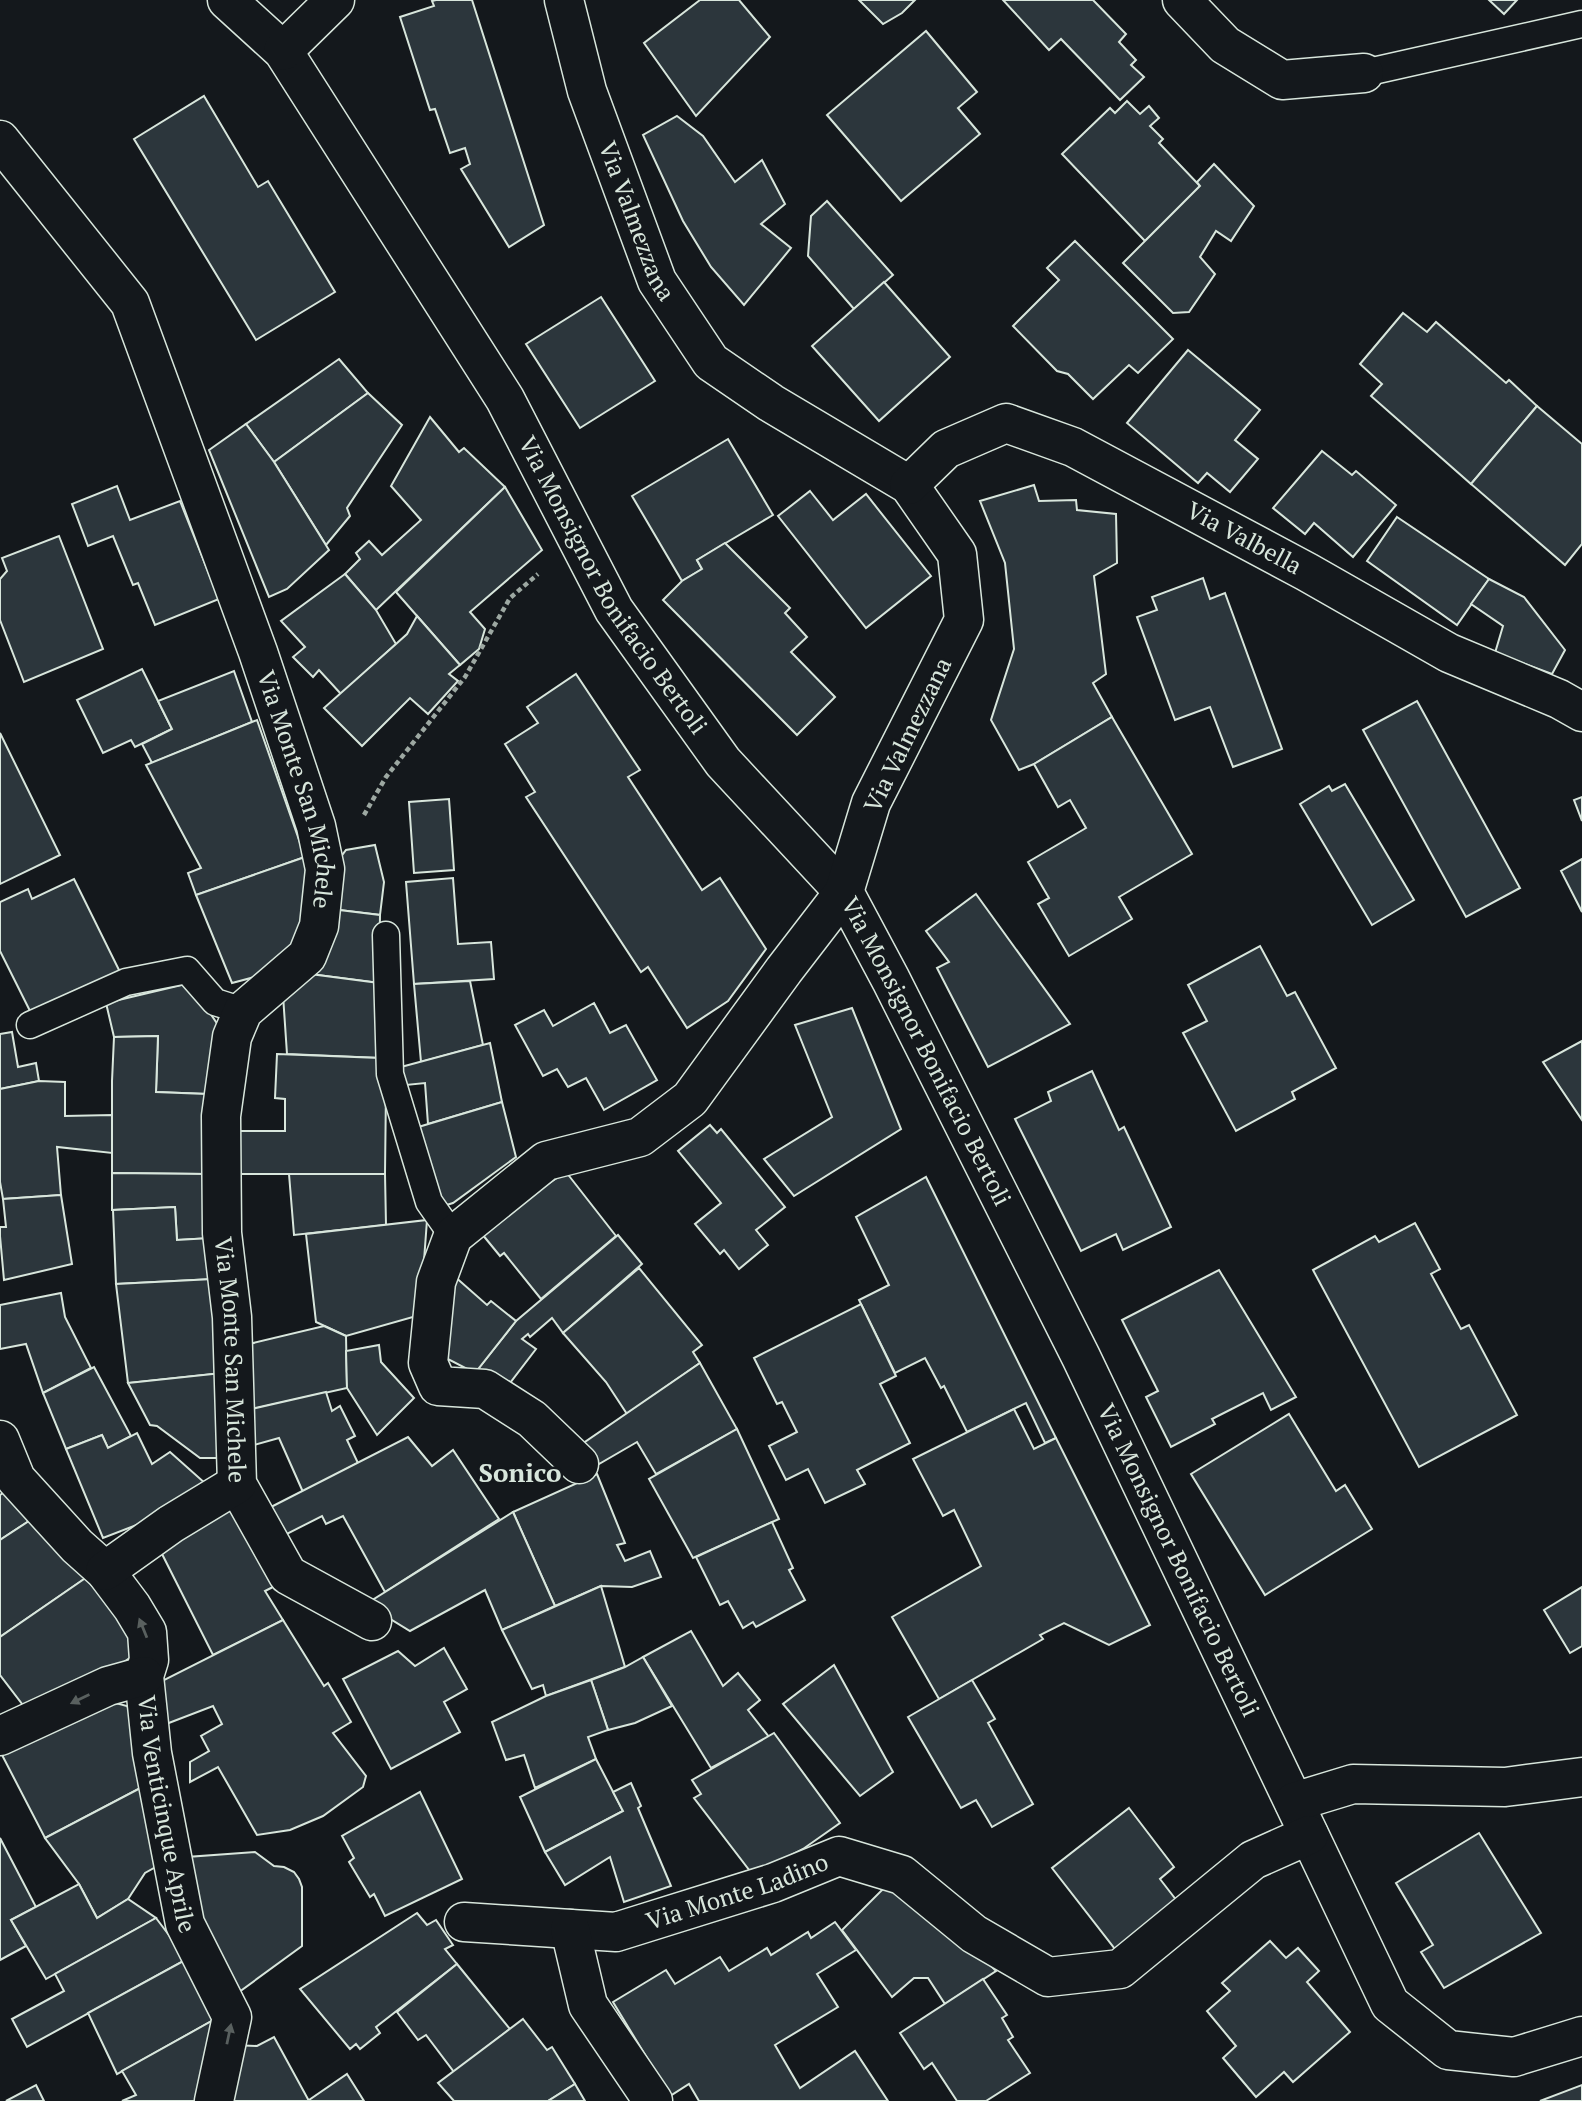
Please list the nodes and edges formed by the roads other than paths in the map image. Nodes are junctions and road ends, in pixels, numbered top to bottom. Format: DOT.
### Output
graph roads {
  1 [pos="227,0"];
  2 [pos="335,0"];
  3 [pos="564,0"];
  4 [pos="1182,0"];
  5 [pos="1582,24"];
  6 [pos="283,51"];
  7 [pos="1364,73"];
  8 [pos="0,140"];
  9 [pos="909,485"];
  10 [pos="1582,712"];
  11 [pos="844,892"];
  12 [pos="386,935"];
  13 [pos="243,1011"];
  14 [pos="30,1025"];
  15 [pos="453,1236"];
  16 [pos="0,1440"];
  17 [pos="579,1464"];
  18 [pos="237,1484"];
  19 [pos="105,1571"];
  20 [pos="372,1621"];
  21 [pos="144,1676"];
  22 [pos="0,1735"];
  23 [pos="1582,1777"];
  24 [pos="1302,1819"];
  25 [pos="464,1922"];
  26 [pos="570,1929"];
  27 [pos="1582,2036"];
  28 [pos="214,2101"];
  29 [pos="653,2101"];
  1 -- 6 [label="street, Via Monsignor Bonifacio Bertoli"];
  2 -- 6 [label="street"];
  3 -- 9 [label="street, Via Valmezzana"];
  4 -- 7 [label="street"];
  5 -- 7 [label="lane"];
  6 -- 11 [label="street, Via Monsignor Bonifacio Bertoli"];
  8 -- 13 [label="street, Via Monte San Michele"];
  9 -- 10 [label="street, Via Valbella"];
  9 -- 11 [label="street, Via Valmezzana"];
  11 -- 15 [label="street, Via Valmezzana"];
  11 -- 24 [label="street, Via Monsignor Bonifacio Bertoli"];
  12 -- 15 [label="lane"];
  13 -- 14 [label="lane"];
  13 -- 18 [label="street, Via Monte San Michele"];
  15 -- 17 [label="street"];
  16 -- 19 [label="street, Via Venticinque Aprile"];
  18 -- 19 [label="street"];
  18 -- 20 [label="street, Via Monte San Michele"];
  21 -- 19 [label="street, Via Venticinque Aprile, one-way"];
  21 -- 22 [label="street, one-way"];
  28 -- 21 [label="street, Via Venticinque Aprile, one-way"];
  23 -- 24 [label="street, Via Monte Ladino"];
  24 -- 26 [label="street, Via Monte Ladino"];
  24 -- 27 [label="street, Via Monsignor Bonifacio Bertoli"];
  25 -- 26 [label="street, Via Monte Ladino"];
  26 -- 29 [label="street"];
}
